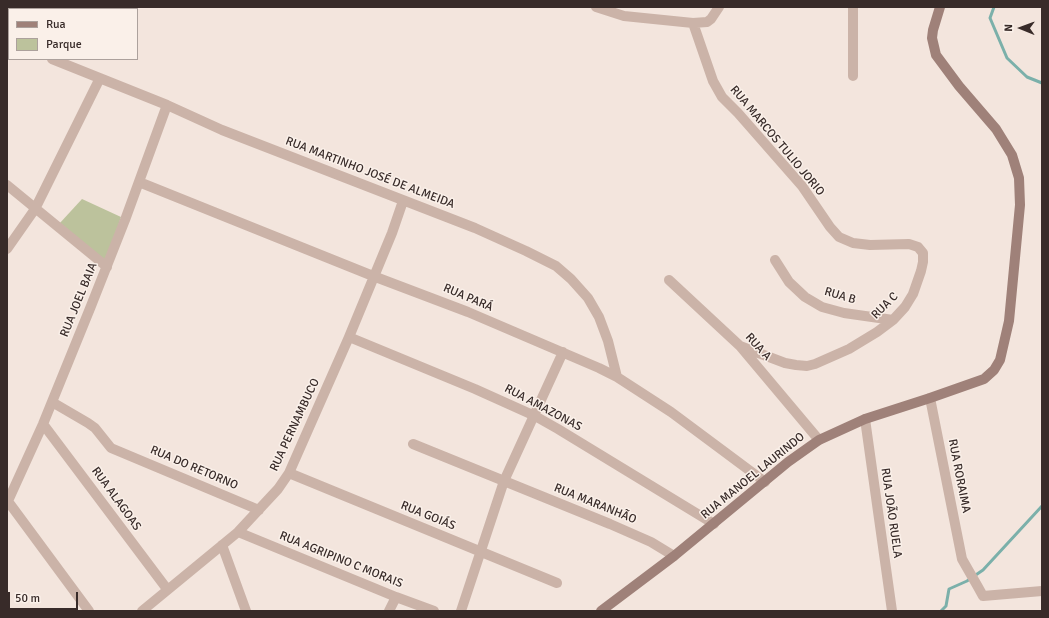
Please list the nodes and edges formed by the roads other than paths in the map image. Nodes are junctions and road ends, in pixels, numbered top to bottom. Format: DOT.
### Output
graph roads {
  1 [pos="596,7"];
  2 [pos="719,7"];
  3 [pos="853,7"];
  4 [pos="940,7"];
  5 [pos="693,23"];
  6 [pos="55,60"];
  7 [pos="853,76"];
  8 [pos="100,78"];
  9 [pos="167,105"];
  10 [pos="139,182"];
  11 [pos="7,185"];
  12 [pos="403,201"];
  13 [pos="35,209"];
  14 [pos="830,227"];
  15 [pos="7,249"];
  16 [pos="775,260"];
  17 [pos="107,267"];
  18 [pos="373,276"];
  19 [pos="669,280"];
  20 [pos="893,320"];
  21 [pos="349,337"];
  22 [pos="740,346"];
  23 [pos="563,352"];
  24 [pos="617,377"];
  25 [pos="930,398"];
  26 [pos="52,402"];
  27 [pos="534,416"];
  28 [pos="864,419"];
  29 [pos="43,424"];
  30 [pos="819,440"];
  31 [pos="413,444"];
  32 [pos="289,473"];
  33 [pos="504,481"];
  34 [pos="765,482"];
  35 [pos="7,500"];
  36 [pos="259,510"];
  37 [pos="714,524"];
  38 [pos="238,532"];
  39 [pos="222,545"];
  40 [pos="480,552"];
  41 [pos="674,556"];
  42 [pos="556,583"];
  43 [pos="167,589"];
  44 [pos="1042,591"];
  45 [pos="396,597"];
  46 [pos="89,611"];
  47 [pos="142,611"];
  48 [pos="246,611"];
  49 [pos="389,611"];
  50 [pos="434,611"];
  51 [pos="461,611"];
  52 [pos="601,611"];
  53 [pos="892,611"];
  1 -- 5 [label="street"];
  2 -- 5 [label="street"];
  3 -- 7 [label="street"];
  4 -- 25 [label="street, RUA MANOEL LAURINDO"];
  5 -- 14 [label="street, RUA MARCOS TULIO JORIO"];
  6 -- 8 [label="street, RUA MARTINHO JOSÉ DE ALMEIDA"];
  8 -- 9 [label="street, RUA MARTINHO JOSÉ DE ALMEIDA"];
  8 -- 13 [label="street"];
  9 -- 10 [label="street, RUA JOEL BAIA"];
  9 -- 12 [label="street, RUA MARTINHO JOSÉ DE ALMEIDA"];
  10 -- 17 [label="street, RUA JOEL BAIA"];
  10 -- 18 [label="street, RUA PARÁ"];
  11 -- 13 [label="street"];
  12 -- 18 [label="street, RUA PERNAMBUCO"];
  12 -- 24 [label="street, RUA MARTINHO JOSÉ DE ALMEIDA"];
  13 -- 15 [label="street"];
  13 -- 17 [label="street"];
  14 -- 20 [label="street, RUA C"];
  16 -- 20 [label="street, RUA B"];
  17 -- 26 [label="street, RUA JOEL BAIA"];
  18 -- 21 [label="street, RUA PERNAMBUCO"];
  18 -- 23 [label="street, RUA PARÁ"];
  19 -- 22 [label="street, RUA A"];
  20 -- 22 [label="street, RUA C"];
  21 -- 27 [label="street, RUA AMAZONAS"];
  21 -- 32 [label="street, RUA PERNAMBUCO"];
  22 -- 30 [label="street, RUA A"];
  23 -- 24 [label="street, RUA PARÁ"];
  23 -- 27 [label="street"];
  24 -- 34 [label="street, RUA PARÁ"];
  25 -- 28 [label="street, RUA MANOEL LAURINDO"];
  25 -- 44 [label="street, RUA RORAIMA"];
  26 -- 29 [label="street, RUA JOEL BAIA"];
  26 -- 36 [label="street, RUA DO RETORNO"];
  27 -- 33 [label="street"];
  27 -- 37 [label="street, RUA AMAZONAS"];
  28 -- 30 [label="street, RUA MANOEL LAURINDO"];
  28 -- 53 [label="street, RUA JOÃO RUELA"];
  29 -- 35 [label="street, RUA JOEL BAIA"];
  29 -- 43 [label="street, RUA ALAGOAS"];
  30 -- 34 [label="street, RUA MANOEL LAURINDO"];
  31 -- 33 [label="street, RUA MARANHÃO"];
  32 -- 36 [label="street, RUA PERNAMBUCO"];
  32 -- 40 [label="street, RUA GOIÁS"];
  33 -- 40 [label="street"];
  33 -- 41 [label="street, RUA MARANHÃO"];
  34 -- 37 [label="street, RUA MANOEL LAURINDO"];
  35 -- 46 [label="street"];
  36 -- 38 [label="street, RUA PERNAMBUCO"];
  37 -- 41 [label="street, RUA MANOEL LAURINDO"];
  38 -- 39 [label="street, RUA PERNAMBUCO"];
  38 -- 45 [label="street, RUA AGRIPINO C MORAIS"];
  39 -- 43 [label="street, RUA PERNAMBUCO"];
  39 -- 48 [label="street"];
  40 -- 42 [label="street, RUA GOIÁS"];
  40 -- 51 [label="street"];
  41 -- 52 [label="street, RUA MANOEL LAURINDO"];
  43 -- 47 [label="street, RUA PERNAMBUCO"];
  45 -- 49 [label="street"];
  45 -- 50 [label="street, RUA AGRIPINO C MORAIS"];
}
